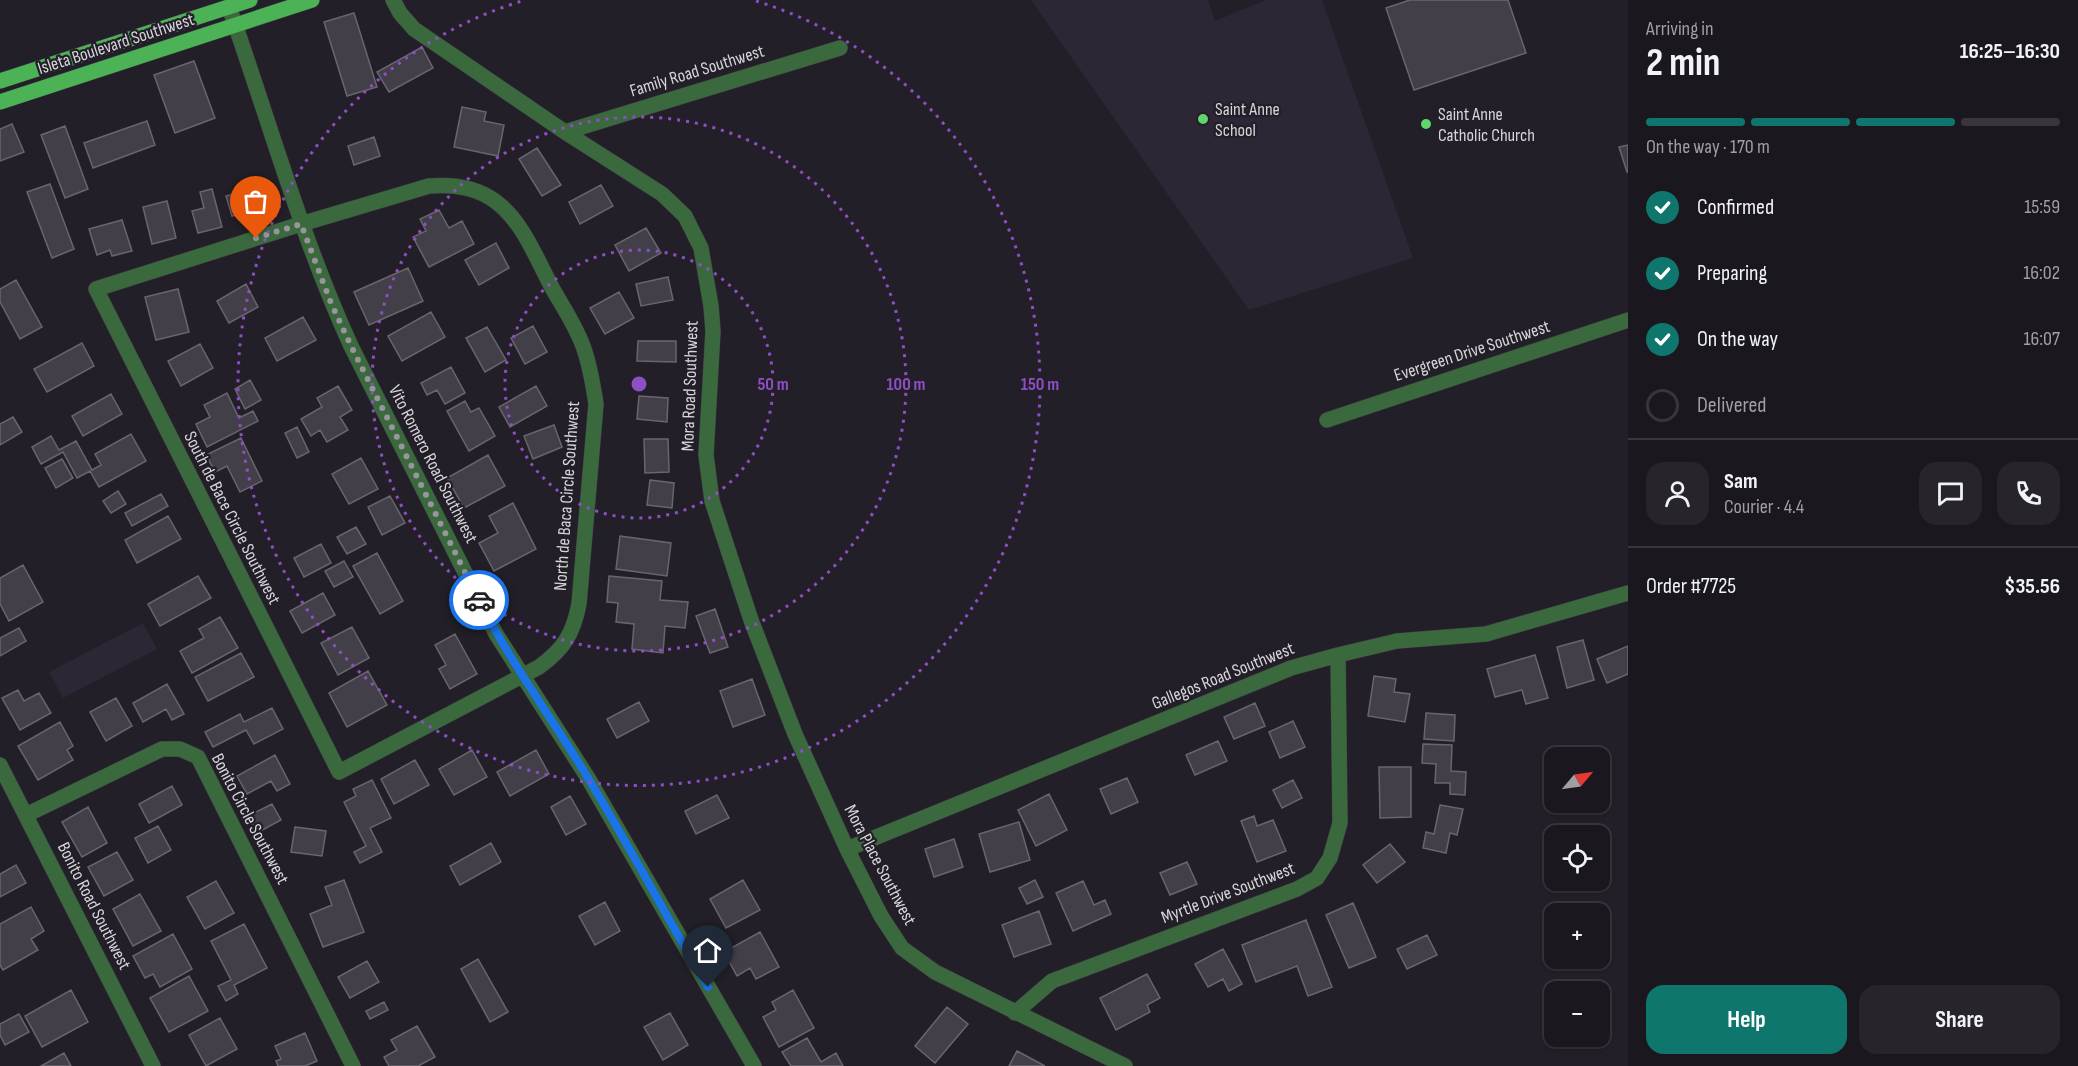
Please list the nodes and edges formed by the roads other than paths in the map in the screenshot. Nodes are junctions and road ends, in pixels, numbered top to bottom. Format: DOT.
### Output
graph roads {
  1 [pos="250,0"];
  2 [pos="393,0"];
  3 [pos="306,1"];
  4 [pos="229,7"];
  5 [pos="236,26"];
  6 [pos="840,48"];
  7 [pos="0,81"];
  8 [pos="0,102"];
  9 [pos="565,132"];
  10 [pos="301,224"];
  11 [pos="1628,320"];
  12 [pos="1328,420"];
  13 [pos="1628,593"];
  14 [pos="1338,655"];
  15 [pos="522,677"];
  16 [pos="795,734"];
  17 [pos="0,765"];
  18 [pos="26,815"];
  19 [pos="848,849"];
  20 [pos="1016,1013"];
  21 [pos="153,1066"];
  22 [pos="353,1066"];
  23 [pos="754,1066"];
  24 [pos="1125,1066"];
  1 -- 4 [label="main road, Isleta Boulevard Southwest"];
  2 -- 9 [label="street, Mora Road Southwest"];
  3 -- 5 [label="main road, Isleta Boulevard Southwest"];
  4 -- 5 [label="street, Vito Romero Road Southwest"];
  4 -- 7 [label="main road, Isleta Boulevard Southwest"];
  5 -- 8 [label="main road, Isleta Boulevard Southwest"];
  5 -- 10 [label="street, Vito Romero Road Southwest"];
  6 -- 9 [label="street, Family Road Southwest"];
  9 -- 16 [label="street, Mora Road Southwest"];
  10 -- 15 [label="street, Vito Romero Road Southwest"];
  10 -- 15 [label="street, North de Baca Circle Southwest"];
  10 -- 15 [label="street, South de Bace Circle Southwest"];
  11 -- 12 [label="street, Evergreen Drive Southwest"];
  13 -- 14 [label="street, Gallegos Road Southwest"];
  14 -- 19 [label="street, Gallegos Road Southwest"];
  14 -- 20 [label="street, Myrtle Drive Southwest"];
  15 -- 23 [label="street, Vito Romero Road Southwest"];
  16 -- 19 [label="street, Mora Place Southwest"];
  17 -- 18 [label="street, Bonito Road Southwest"];
  18 -- 21 [label="street, Bonito Road Southwest"];
  18 -- 22 [label="street, Bonito Circle Southwest"];
  19 -- 20 [label="street, Mora Place Southwest"];
  20 -- 24 [label="street, Mora Place Southwest"];
}
